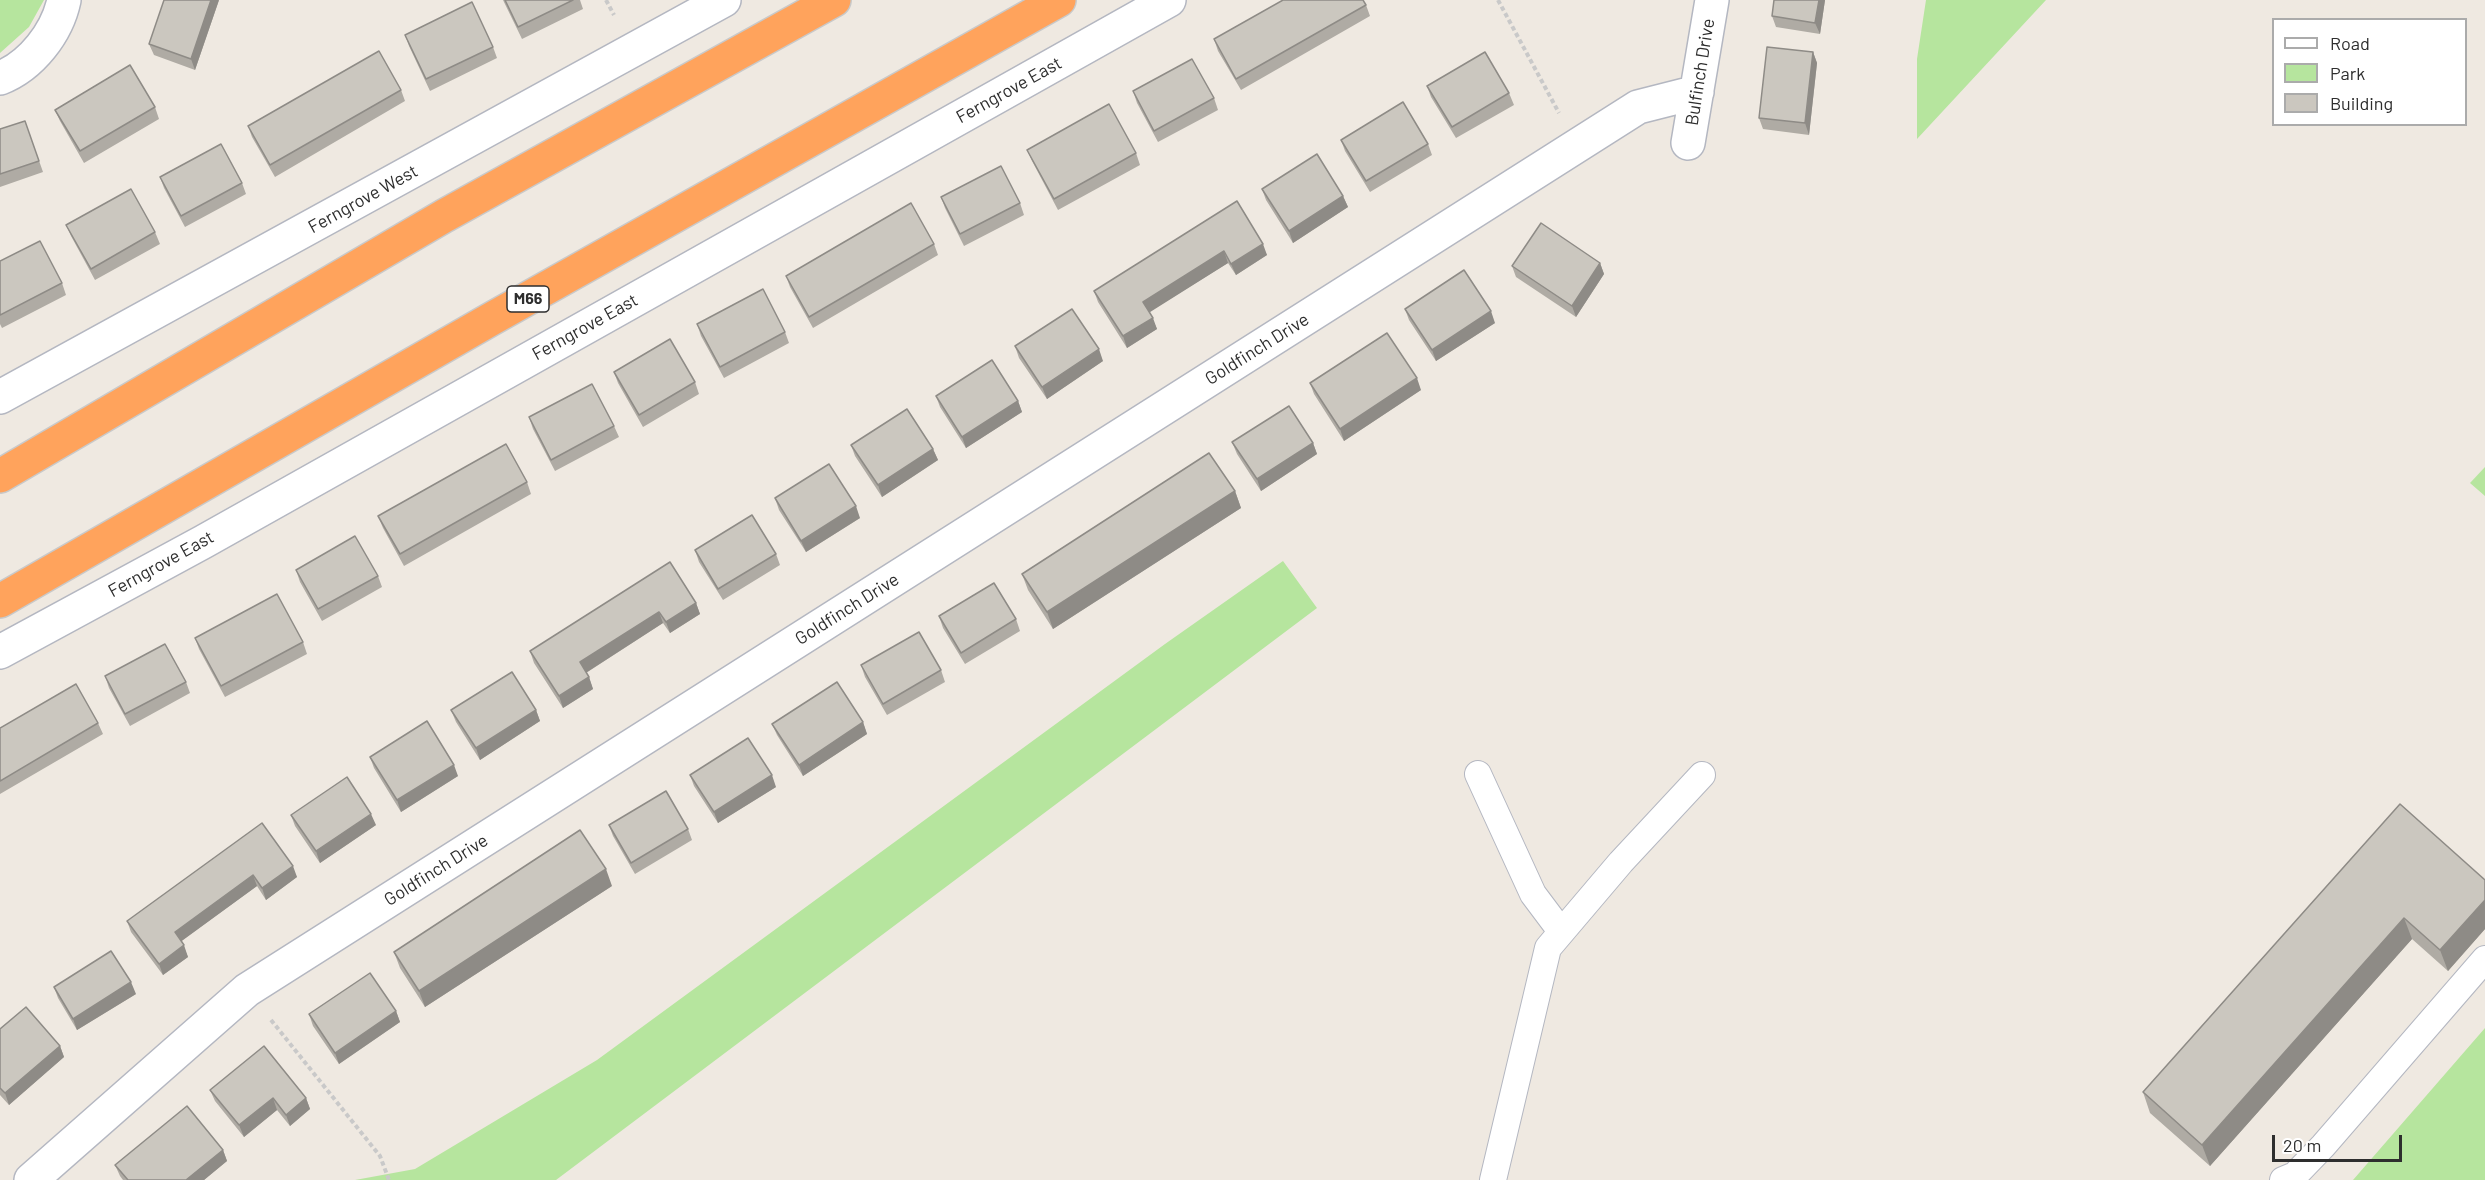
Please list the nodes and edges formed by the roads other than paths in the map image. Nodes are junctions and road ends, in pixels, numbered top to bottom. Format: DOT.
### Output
graph roads {
  1 [pos="64,0"];
  2 [pos="724,0"];
  3 [pos="834,0"];
  4 [pos="1059,0"];
  5 [pos="1169,0"];
  6 [pos="1712,0"];
  7 [pos="0,78"];
  8 [pos="1696,92"];
  9 [pos="1688,143"];
  10 [pos="0,397"];
  11 [pos="0,476"];
  12 [pos="0,601"];
  13 [pos="0,652"];
  14 [pos="1478,774"];
  15 [pos="1702,775"];
  16 [pos="1560,930"];
  17 [pos="2485,959"];
  18 [pos="31,1180"];
  19 [pos="1493,1180"];
  20 [pos="2283,1180"];
  1 -- 7 [label="street"];
  2 -- 10 [label="street, Ferngrove West"];
  3 -- 11 [label="highway"];
  4 -- 12 [label="highway, M66"];
  5 -- 13 [label="street, Ferngrove East"];
  6 -- 8 [label="street, Bulfinch Drive"];
  8 -- 9 [label="street, Bulfinch Drive"];
  8 -- 18 [label="street, Goldfinch Drive"];
  14 -- 16 [label="lane"];
  15 -- 16 [label="lane"];
  16 -- 19 [label="lane"];
  17 -- 20 [label="lane"];
}
